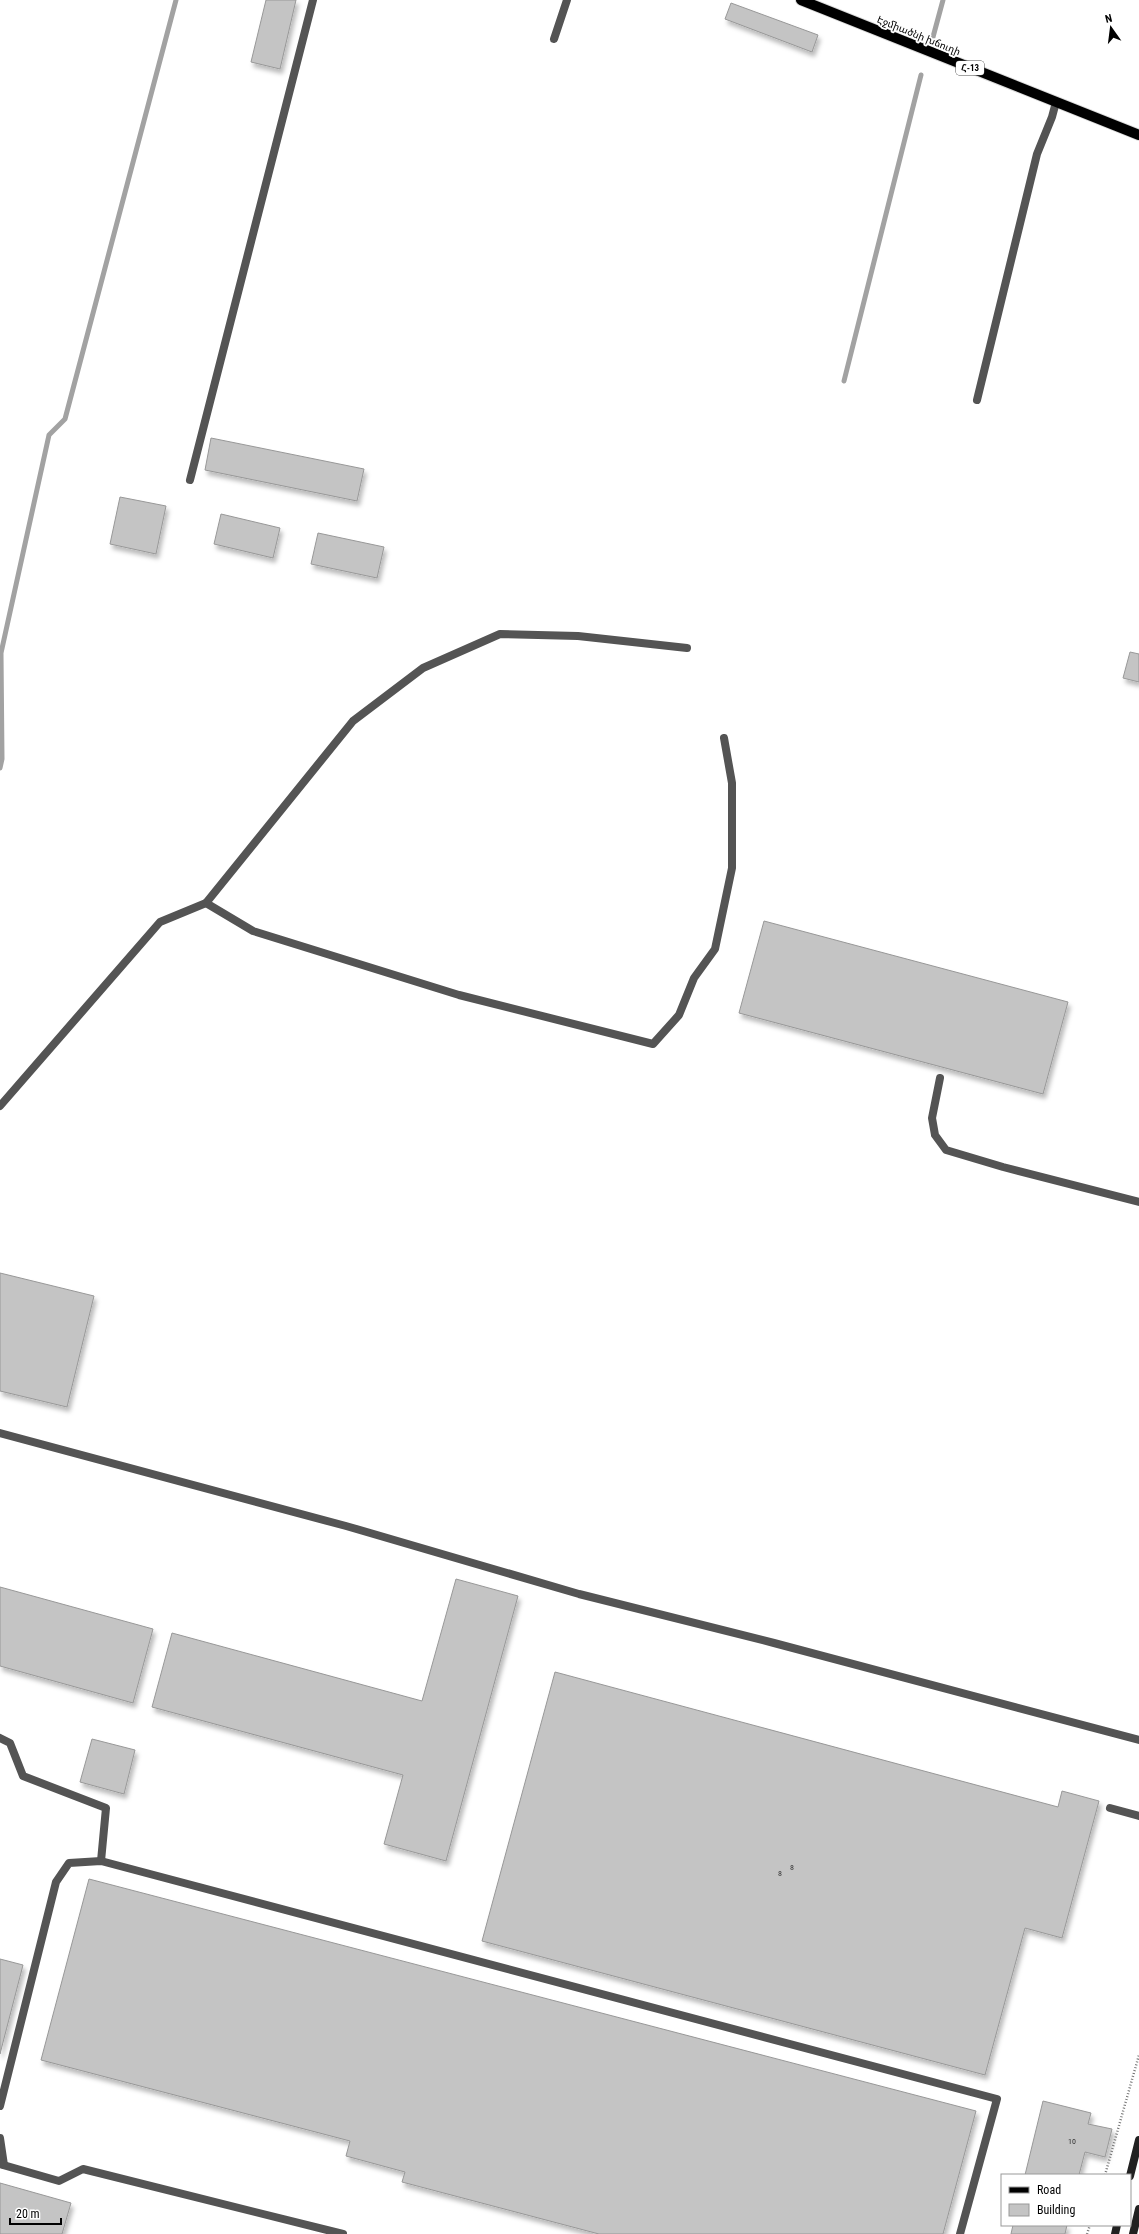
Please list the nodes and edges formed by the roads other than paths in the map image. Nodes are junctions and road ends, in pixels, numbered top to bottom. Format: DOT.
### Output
graph roads {
  1 [pos="313,0"];
  2 [pos="567,0"];
  3 [pos="801,0"];
  4 [pos="554,40"];
  5 [pos="1056,102"];
  6 [pos="1139,135"];
  7 [pos="977,400"];
  8 [pos="190,480"];
  9 [pos="687,648"];
  10 [pos="724,738"];
  11 [pos="206,903"];
  12 [pos="940,1078"];
  13 [pos="0,1106"];
  14 [pos="1139,1202"];
  15 [pos="0,1433"];
  16 [pos="0,1738"];
  17 [pos="1139,1740"];
  18 [pos="1110,1808"];
  19 [pos="1139,1816"];
  20 [pos="101,1861"];
  21 [pos="0,2106"];
  22 [pos="0,2138"];
  23 [pos="1139,2140"];
  24 [pos="2,2164"];
  25 [pos="1130,2174"];
  26 [pos="1139,2209"];
  27 [pos="343,2234"];
  28 [pos="960,2234"];
  29 [pos="1132,2234"];
  1 -- 8 [label="lane"];
  2 -- 4 [label="lane"];
  3 -- 5 [label="main road, Էջմիածնի խճուղի / Հ-13"];
  5 -- 6 [label="main road, Էջմիածնի խճուղի / Հ-13"];
  5 -- 7 [label="lane"];
  9 -- 11 [label="lane"];
  10 -- 11 [label="lane"];
  11 -- 13 [label="lane"];
  12 -- 14 [label="lane"];
  15 -- 17 [label="lane"];
  16 -- 20 [label="lane"];
  18 -- 19 [label="lane"];
  20 -- 21 [label="lane"];
  20 -- 28 [label="lane"];
  22 -- 24 [label="lane"];
  23 -- 25 [label="main road"];
  24 -- 27 [label="lane"];
  26 -- 29 [label="main road"];
}
